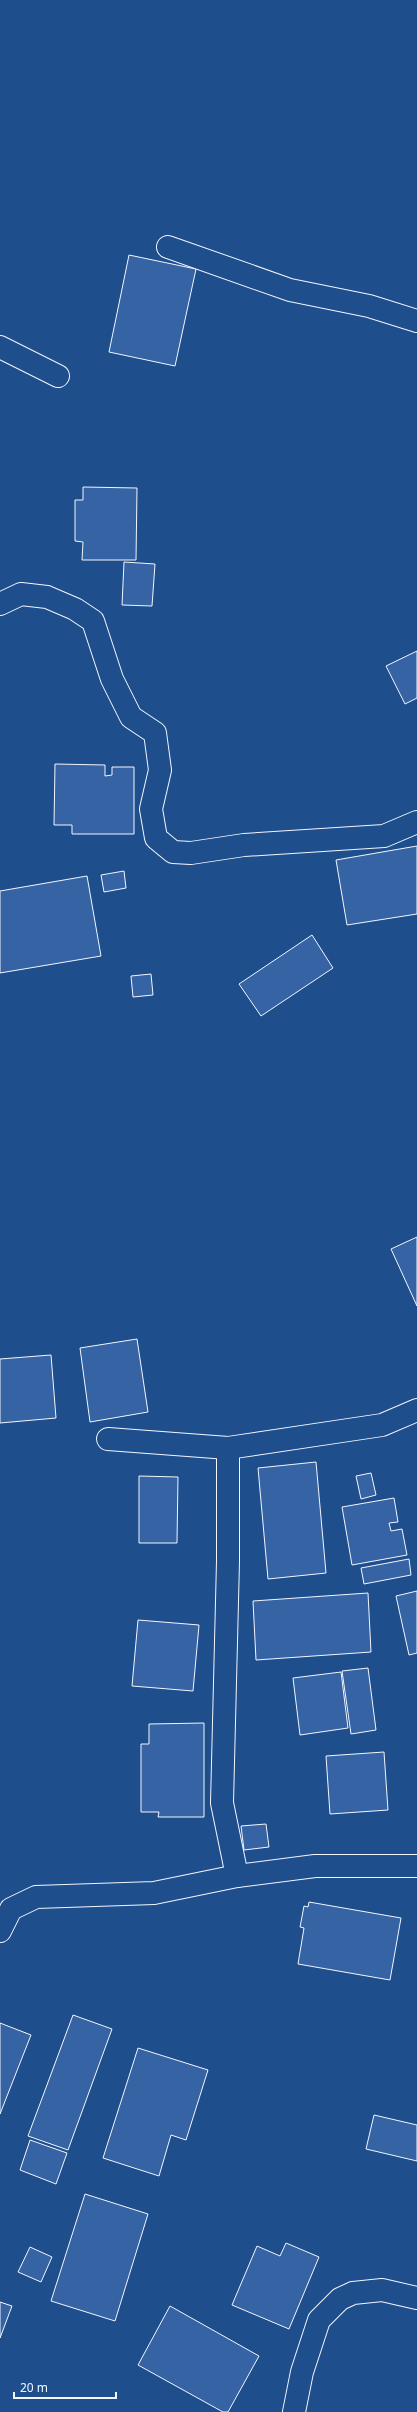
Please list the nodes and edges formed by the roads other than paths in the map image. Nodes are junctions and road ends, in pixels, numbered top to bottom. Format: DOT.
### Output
graph roads {
  1 [pos="168,247"];
  2 [pos="417,321"];
  3 [pos="0,347"];
  4 [pos="58,376"];
  5 [pos="0,604"];
  6 [pos="417,822"];
  7 [pos="417,1410"];
  8 [pos="108,1439"];
  9 [pos="228,1448"];
  10 [pos="417,1866"];
  11 [pos="237,1876"];
  12 [pos="0,1931"];
  13 [pos="417,2298"];
  14 [pos="294,2412"];
  1 -- 2 [label="street"];
  3 -- 4 [label="street"];
  5 -- 6 [label="street"];
  7 -- 9 [label="street"];
  8 -- 9 [label="street"];
  9 -- 11 [label="street"];
  10 -- 11 [label="street"];
  11 -- 12 [label="street"];
  13 -- 14 [label="street"];
}
